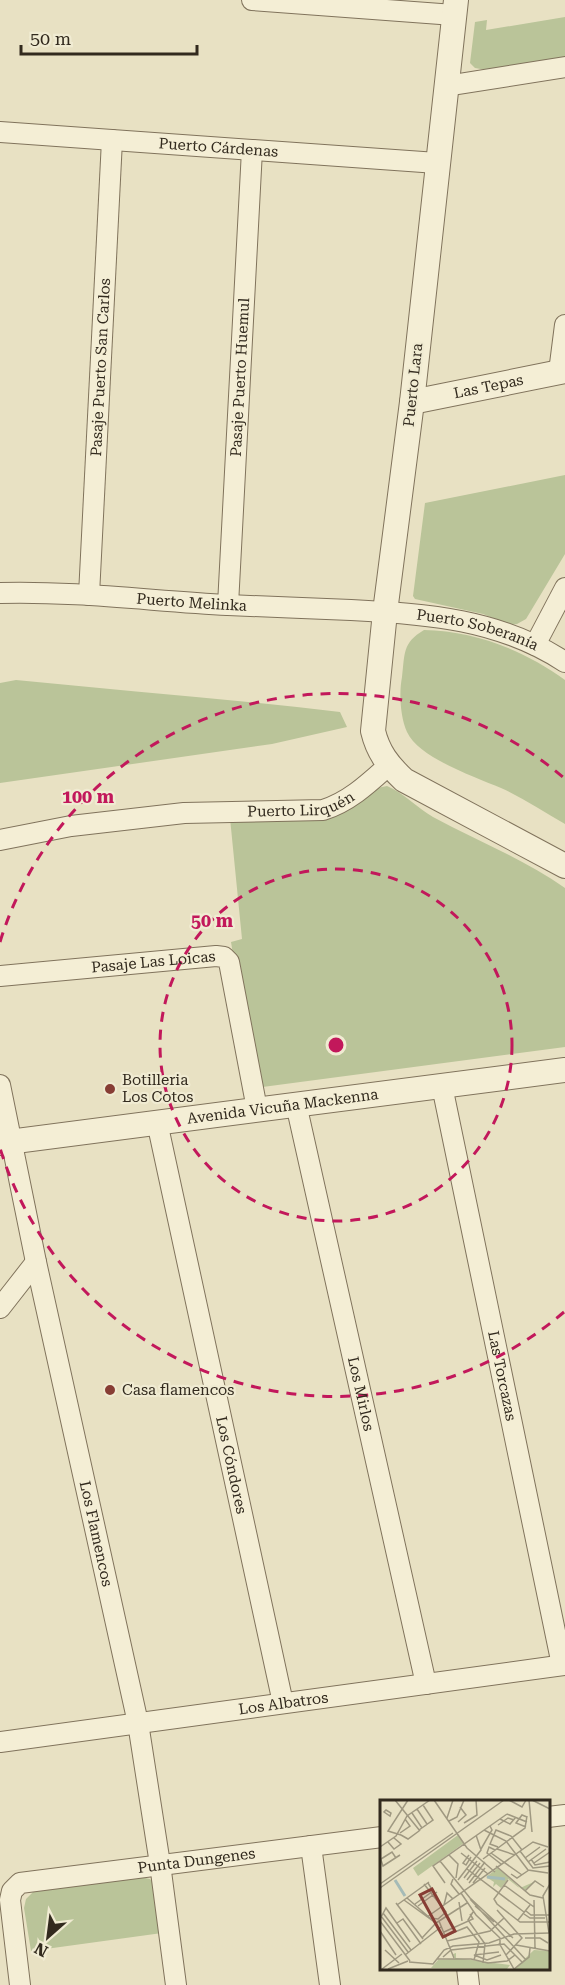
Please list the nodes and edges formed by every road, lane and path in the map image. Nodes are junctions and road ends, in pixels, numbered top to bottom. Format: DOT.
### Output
graph roads {
  1 [pos="252,0"];
  2 [pos="455,7"];
  3 [pos="565,67"];
  4 [pos="446,86"];
  5 [pos="0,132"];
  6 [pos="112,140"];
  7 [pos="252,150"];
  8 [pos="437,163"];
  9 [pos="565,325"];
  10 [pos="562,371"];
  11 [pos="412,402"];
  12 [pos="565,588"];
  13 [pos="0,593"];
  14 [pos="89,595"];
  15 [pos="228,605"];
  16 [pos="385,612"];
  17 [pos="535,645"];
  18 [pos="565,662"];
  19 [pos="389,765"];
  20 [pos="0,840"];
  21 [pos="565,866"];
  22 [pos="0,976"];
  23 [pos="565,1070"];
  24 [pos="0,1085"];
  25 [pos="442,1086"];
  26 [pos="296,1104"];
  27 [pos="257,1109"];
  28 [pos="157,1122"];
  29 [pos="6,1142"];
  30 [pos="36,1262"];
  31 [pos="0,1308"];
  32 [pos="564,1665"];
  33 [pos="426,1684"];
  34 [pos="283,1703"];
  35 [pos="138,1723"];
  36 [pos="0,1742"];
  37 [pos="565,1815"];
  38 [pos="550,1817"];
  39 [pos="380,1837"];
  40 [pos="311,1846"];
  41 [pos="160,1864"];
  42 [pos="467,1970"];
  43 [pos="20,1985"];
  44 [pos="176,1985"];
  45 [pos="330,1985"];
  46 [pos="469,1985"];
  1 -- 2 [label="street"];
  2 -- 4 [label="street, Puerto Lara"];
  3 -- 4 [label="street"];
  4 -- 8 [label="street, Puerto Lara"];
  5 -- 6 [label="street, Puerto Cárdenas"];
  6 -- 7 [label="street, Puerto Cárdenas"];
  6 -- 14 [label="street, Pasaje Puerto San Carlos"];
  7 -- 8 [label="street, Puerto Cárdenas"];
  7 -- 15 [label="street, Pasaje Puerto Huemul"];
  8 -- 11 [label="street, Puerto Lara"];
  9 -- 10 [label="street"];
  10 -- 11 [label="street, Las Tepas"];
  11 -- 16 [label="street, Puerto Lara"];
  12 -- 17 [label="street"];
  13 -- 14 [label="street, Puerto Melinka"];
  14 -- 15 [label="street, Puerto Melinka"];
  15 -- 16 [label="street, Puerto Melinka"];
  16 -- 17 [label="street, Puerto Soberanía"];
  16 -- 19 [label="street, Puerto Lara"];
  17 -- 18 [label="street, Puerto Soberanía"];
  19 -- 20 [label="street, Puerto Lirquén"];
  19 -- 21 [label="street"];
  22 -- 27 [label="street, Pasaje Las Loicas"];
  23 -- 25 [label="street, Avenida Vicuña Mackenna"];
  24 -- 29 [label="street, Los Flamencos"];
  25 -- 26 [label="street, Avenida Vicuña Mackenna"];
  25 -- 32 [label="street, Las Torcazas"];
  26 -- 27 [label="street, Avenida Vicuña Mackenna"];
  26 -- 33 [label="street, Los Mirlos"];
  27 -- 28 [label="street, Avenida Vicuña Mackenna"];
  28 -- 29 [label="street, Avenida Vicuña Mackenna"];
  28 -- 34 [label="street, Los Cóndores"];
  29 -- 30 [label="street, Los Flamencos"];
  30 -- 31 [label="street"];
  30 -- 35 [label="street, Los Flamencos"];
  32 -- 33 [label="street, Los Albatros"];
  33 -- 34 [label="street, Los Albatros"];
  34 -- 35 [label="street, Los Albatros"];
  35 -- 36 [label="street, Los Albatros"];
  35 -- 41 [label="street, Los Flamencos"];
  37 -- 38 [label="street"];
  39 -- 40 [label="street, Punta Dungenes"];
  40 -- 41 [label="street, Punta Dungenes"];
  40 -- 45 [label="street"];
  41 -- 43 [label="street, Punta Dungenes"];
  41 -- 44 [label="street, Los Flamencos"];
  42 -- 46 [label="street"];
}
